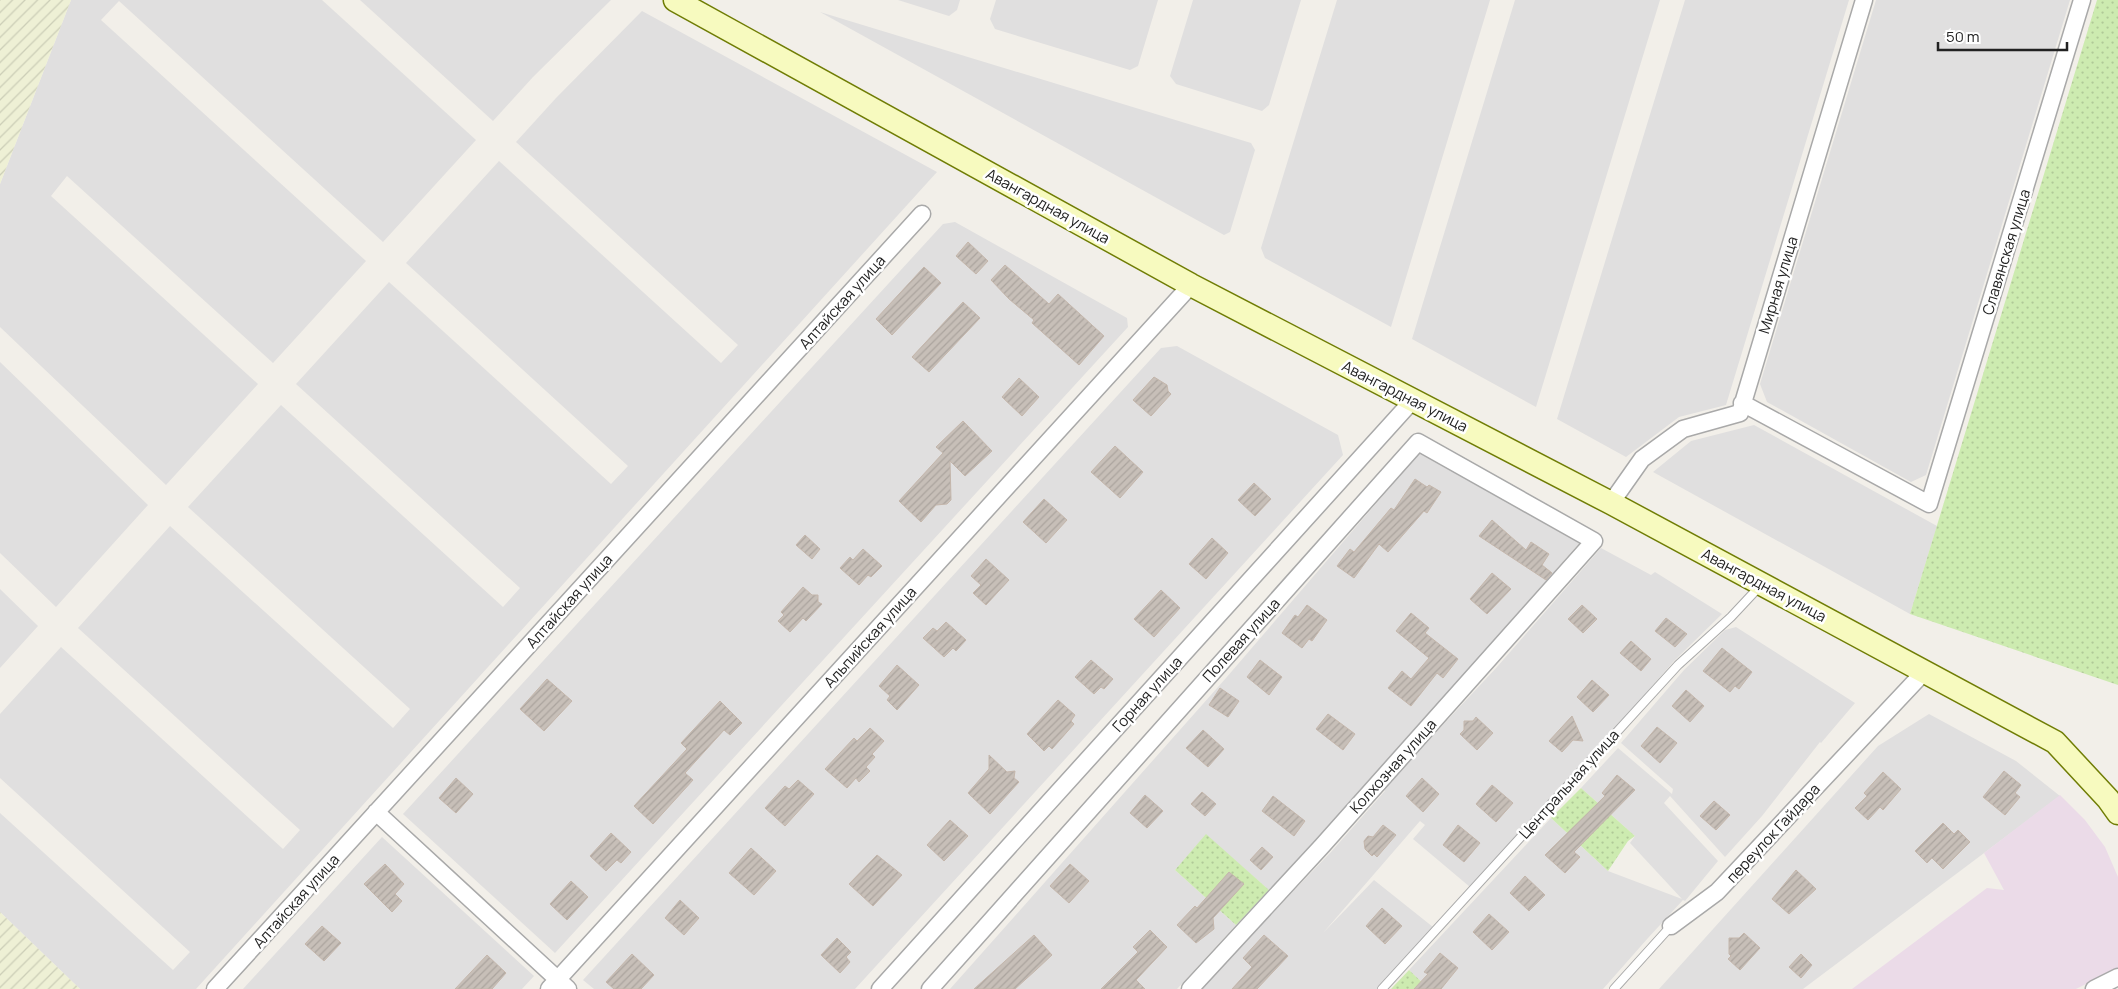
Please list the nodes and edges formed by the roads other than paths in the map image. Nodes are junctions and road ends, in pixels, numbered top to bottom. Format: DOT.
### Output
graph roads {
  1 [pos="675,0"];
  2 [pos="1864,0"];
  3 [pos="2082,0"];
  4 [pos="922,214"];
  5 [pos="1190,285"];
  6 [pos="1413,400"];
  7 [pos="1742,403"];
  8 [pos="1611,503"];
  9 [pos="1594,541"];
  10 [pos="1762,584"];
  11 [pos="1925,671"];
  12 [pos="376,812"];
  13 [pos="2118,813"];
  14 [pos="1671,926"];
  15 [pos="2118,977"];
  16 [pos="558,986"];
  17 [pos="215,989"];
  18 [pos="880,989"];
  19 [pos="930,989"];
  20 [pos="1190,989"];
  21 [pos="1382,989"];
  22 [pos="1614,989"];
  23 [pos="2094,989"];
  1 -- 5 [label="main road, Авангардная улица"];
  2 -- 7 [label="street, Мирная улица"];
  3 -- 7 [label="street, Славянская улица"];
  4 -- 12 [label="street, Алтайская улица"];
  5 -- 6 [label="main road, Авангардная улица"];
  5 -- 16 [label="street, Альпийская улица"];
  6 -- 8 [label="main road, Авангардная улица"];
  6 -- 18 [label="street, Горная улица"];
  7 -- 8 [label="street"];
  8 -- 10 [label="main road, Авангардная улица"];
  9 -- 19 [label="street, Полевая улица"];
  9 -- 20 [label="street, Колхозная улица"];
  10 -- 11 [label="main road, Авангардная улица"];
  10 -- 21 [label="lane, Центральная улица"];
  11 -- 13 [label="main road, Авангардная улица"];
  11 -- 14 [label="street, переулок Гайдара"];
  12 -- 16 [label="street"];
  12 -- 17 [label="street, Алтайская улица"];
  14 -- 22 [label="lane, переулок Гайдара"];
  15 -- 23 [label="street"];
}
